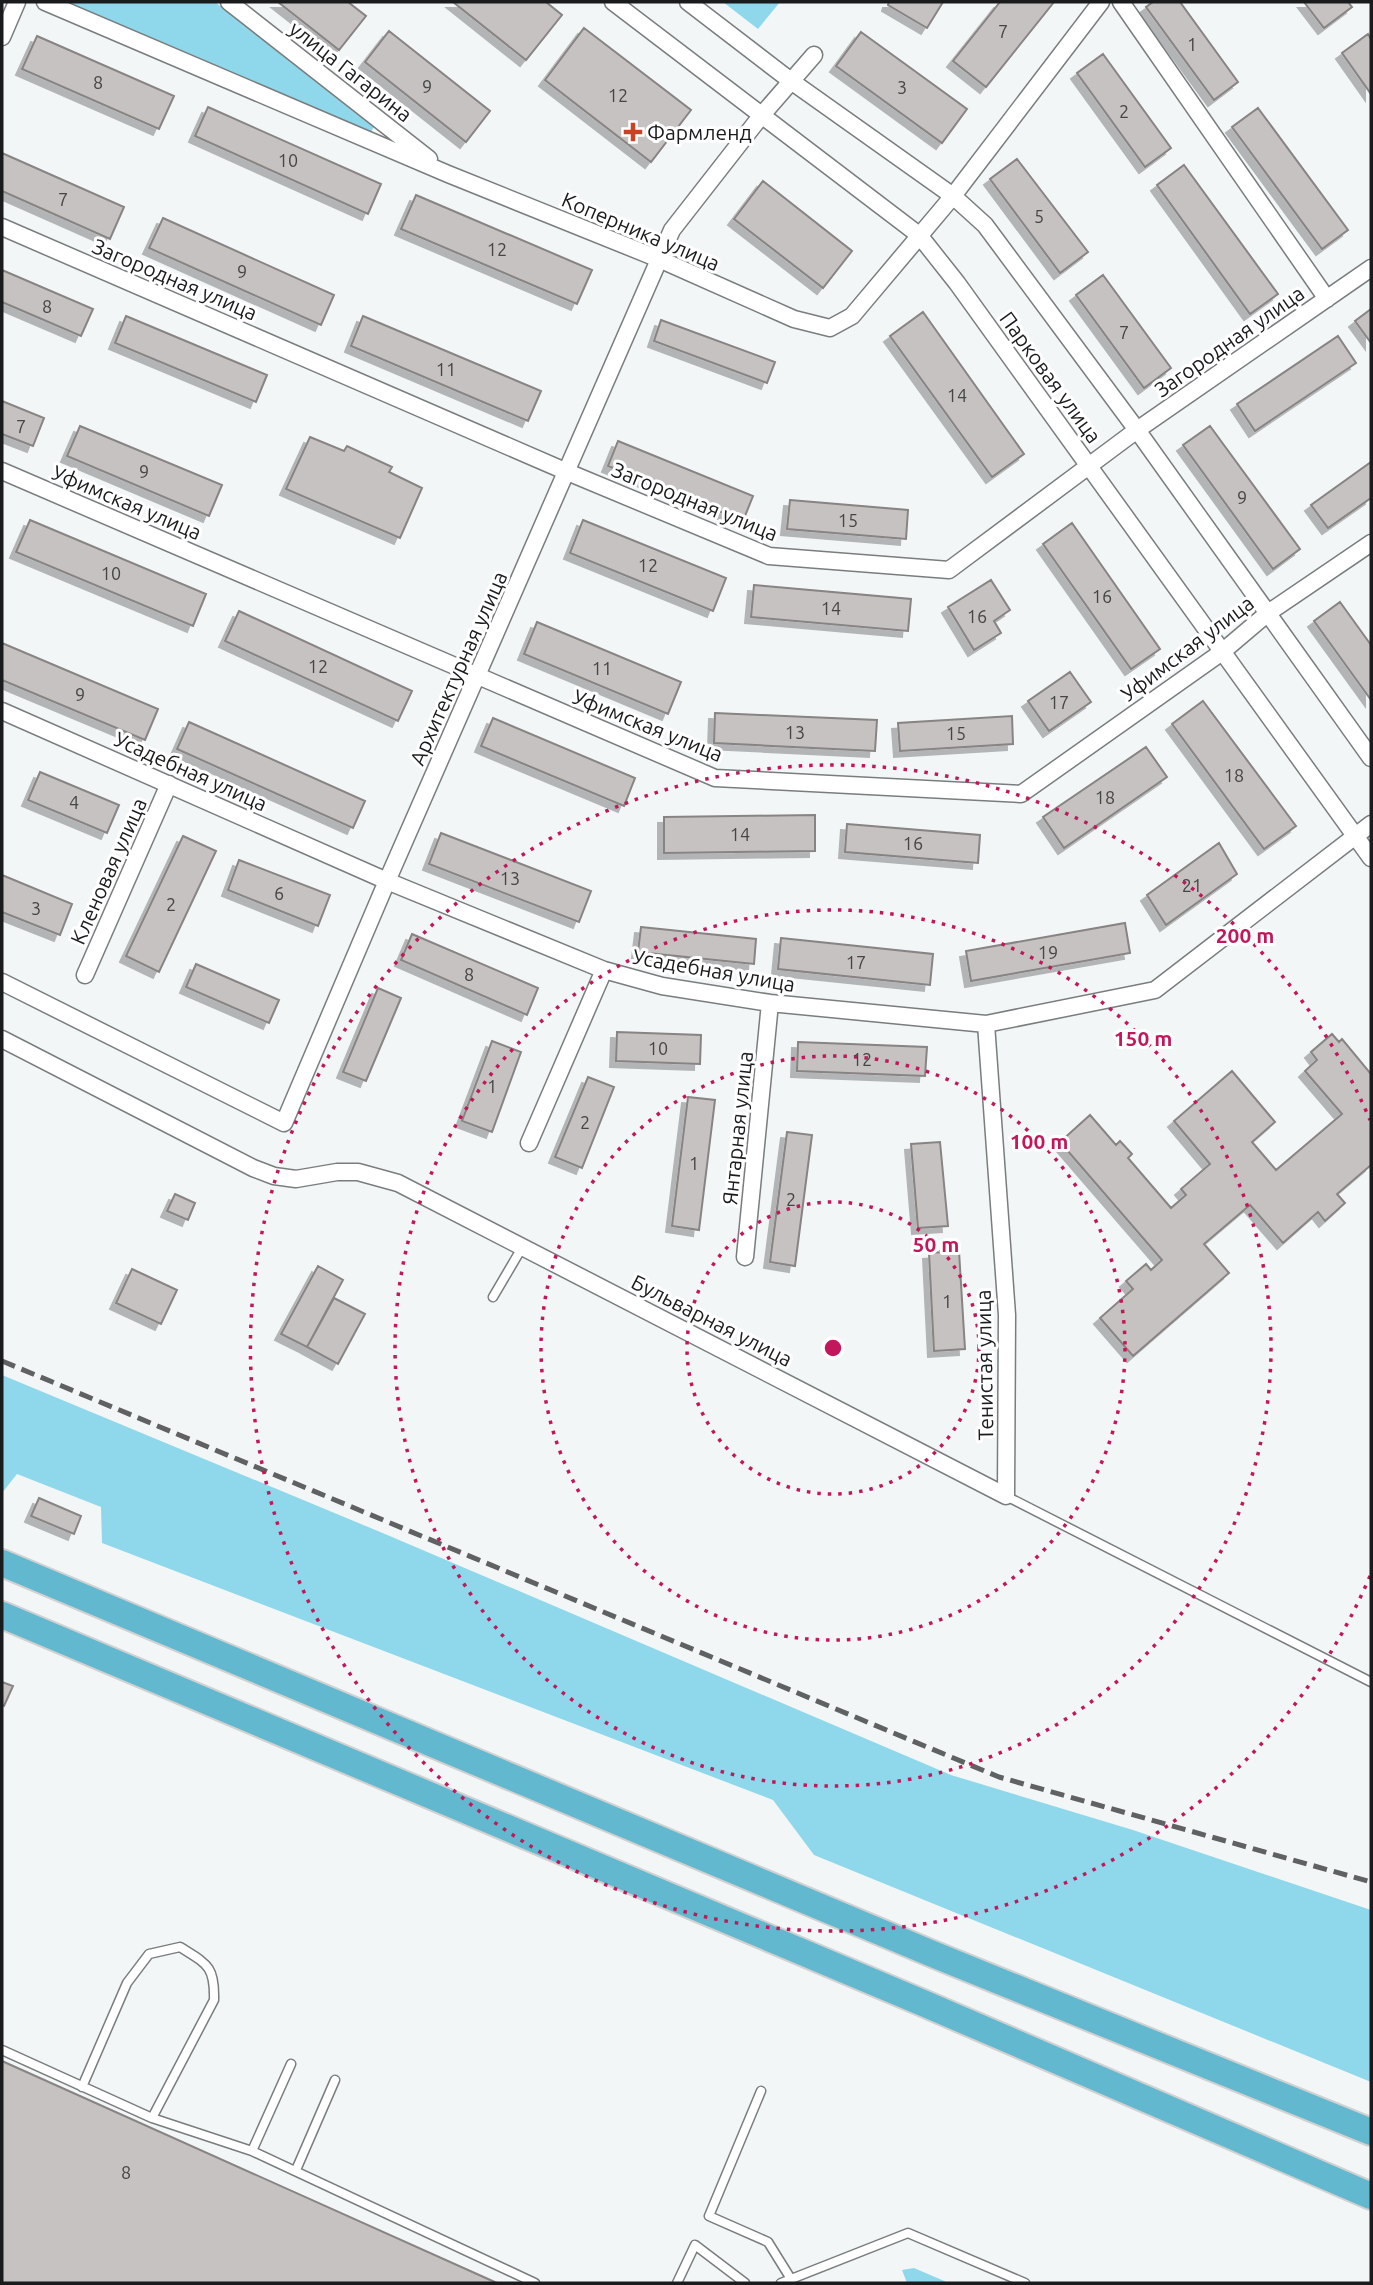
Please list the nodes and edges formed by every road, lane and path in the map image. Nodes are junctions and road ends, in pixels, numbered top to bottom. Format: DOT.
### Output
graph roads {
  1 [pos="17,2"];
  2 [pos="45,2"];
  3 [pos="229,2"];
  4 [pos="613,2"];
  5 [pos="688,2"];
  6 [pos="1101,2"];
  7 [pos="1121,2"];
  8 [pos="2,37"];
  9 [pos="814,55"];
  10 [pos="791,80"];
  11 [pos="761,116"];
  12 [pos="447,174"];
  13 [pos="953,196"];
  14 [pos="2,227"];
  15 [pos="919,235"];
  16 [pos="659,260"];
  17 [pos="1371,268"];
  18 [pos="1327,299"];
  19 [pos="1137,430"];
  20 [pos="1089,465"];
  21 [pos="2,471"];
  22 [pos="565,471"];
  23 [pos="1371,543"];
  24 [pos="1268,613"];
  25 [pos="1222,652"];
  26 [pos="478,676"];
  27 [pos="2,711"];
  28 [pos="1371,758"];
  29 [pos="169,784"];
  30 [pos="1371,824"];
  31 [pos="1355,836"];
  32 [pos="1371,858"];
  33 [pos="387,881"];
  34 [pos="604,970"];
  35 [pos="85,975"];
  36 [pos="2,982"];
  37 [pos="770,1003"];
  38 [pos="986,1024"];
  39 [pos="2,1039"];
  40 [pos="529,1143"];
  41 [pos="523,1246"];
  42 [pos="745,1256"];
  43 [pos="493,1297"];
  44 [pos="1006,1496"];
  45 [pos="2,1563"];
  46 [pos="2,1615"];
  47 [pos="1371,1682"];
  48 [pos="2,2050"];
  49 [pos="291,2064"];
  50 [pos="335,2080"];
  51 [pos="82,2087"];
  52 [pos="761,2091"];
  53 [pos="152,2118"];
  54 [pos="1371,2132"];
  55 [pos="253,2151"];
  56 [pos="296,2170"];
  57 [pos="1371,2196"];
  58 [pos="791,2279"];
  59 [pos="535,2283"];
  60 [pos="677,2283"];
  61 [pos="745,2283"];
  62 [pos="781,2283"];
  63 [pos="1024,2283"];
  1 -- 8 [label="street"];
  2 -- 12 [label="street, Коперника улица"];
  3 -- 12 [label="street, улица Гагарина"];
  4 -- 11 [label="street, Парковая улица"];
  5 -- 10 [label="street"];
  6 -- 13 [label="street, Коперника улица"];
  7 -- 18 [label="street"];
  9 -- 10 [label="street, Архитектурная улица"];
  10 -- 11 [label="street, Архитектурная улица"];
  10 -- 13 [label="street"];
  11 -- 15 [label="street, Парковая улица"];
  11 -- 16 [label="street, Архитектурная улица"];
  12 -- 16 [label="street, Коперника улица"];
  13 -- 15 [label="street, Коперника улица"];
  13 -- 19 [label="street"];
  14 -- 22 [label="street, Загородная улица"];
  15 -- 16 [label="street, Коперника улица"];
  15 -- 20 [label="street, Парковая улица"];
  16 -- 22 [label="street, Архитектурная улица"];
  17 -- 18 [label="street, Загородная улица"];
  18 -- 19 [label="street, Загородная улица"];
  19 -- 20 [label="street, Загородная улица"];
  19 -- 24 [label="street"];
  20 -- 22 [label="street, Загородная улица"];
  20 -- 25 [label="street, Парковая улица"];
  21 -- 26 [label="street, Уфимская улица"];
  22 -- 26 [label="street, Архитектурная улица"];
  23 -- 24 [label="street, Уфимская улица"];
  24 -- 25 [label="street, Уфимская улица"];
  24 -- 28 [label="street"];
  25 -- 26 [label="street, Уфимская улица"];
  25 -- 31 [label="street, Парковая улица"];
  26 -- 33 [label="street, Архитектурная улица"];
  27 -- 29 [label="street, Усадебная улица"];
  29 -- 33 [label="street, Усадебная улица"];
  29 -- 35 [label="street, Кленовая улица"];
  30 -- 31 [label="street, Усадебная улица"];
  31 -- 32 [label="street, Парковая улица"];
  31 -- 38 [label="street, Усадебная улица"];
  33 -- 34 [label="street, Усадебная улица"];
  33 -- 36 [label="street, Архитектурная улица"];
  34 -- 37 [label="street, Усадебная улица"];
  34 -- 40 [label="street"];
  37 -- 38 [label="street, Усадебная улица"];
  37 -- 42 [label="street, Янтарная улица"];
  38 -- 44 [label="street, Тенистая улица"];
  39 -- 41 [label="street, Бульварная улица"];
  41 -- 43 [label="lane"];
  41 -- 44 [label="street, Бульварная улица"];
  44 -- 47 [label="lane"];
  45 -- 54 [label="highway"];
  46 -- 57 [label="highway"];
  48 -- 51 [label="lane"];
  49 -- 55 [label="lane"];
  50 -- 56 [label="lane"];
  51 -- 53 [label="lane"];
  51 -- 53 [label="lane"];
  52 -- 58 [label="lane"];
  53 -- 55 [label="lane"];
  55 -- 56 [label="lane"];
  56 -- 59 [label="lane"];
  58 -- 62 [label="lane"];
  58 -- 63 [label="lane"];
  60 -- 61 [label="lane"];
}
